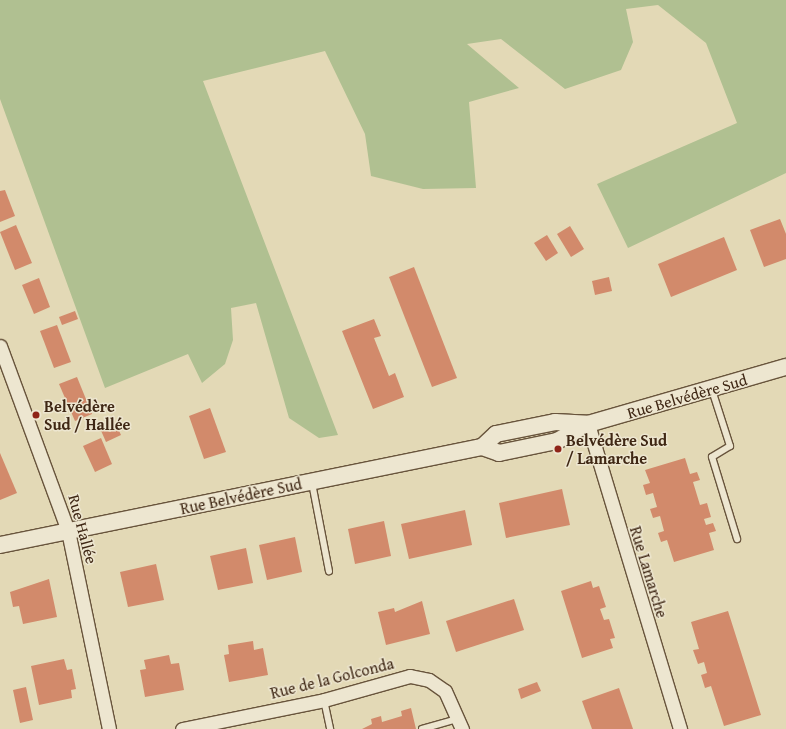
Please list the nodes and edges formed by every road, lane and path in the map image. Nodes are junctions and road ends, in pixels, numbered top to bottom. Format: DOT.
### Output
graph roads {
  1 [pos="1,349"];
  2 [pos="786,366"];
  3 [pos="712,390"];
  4 [pos="588,424"];
  5 [pos="312,481"];
  6 [pos="68,531"];
  7 [pos="737,539"];
  8 [pos="0,545"];
  9 [pos="329,571"];
  10 [pos="324,700"];
  11 [pos="460,724"];
  12 [pos="109,729"];
  13 [pos="182,729"];
  14 [pos="330,729"];
  15 [pos="422,729"];
  16 [pos="680,729"];
  1 -- 6 [label="street, Rue Hallée"];
  2 -- 3 [label="street, Rue Belvédère Sud"];
  3 -- 4 [label="street, Rue Belvédère Sud"];
  3 -- 7 [label="lane"];
  4 -- 5 [label="street, Rue Belvédère Sud"];
  4 -- 16 [label="street, Rue Lamarche"];
  5 -- 6 [label="street, Rue Belvédère Sud"];
  5 -- 9 [label="lane"];
  6 -- 8 [label="street, Rue Belvédère Sud"];
  6 -- 12 [label="street, Rue Hallée"];
  10 -- 11 [label="street, Rue de la Golconda"];
  10 -- 13 [label="street, Rue de la Golconda"];
  10 -- 14 [label="lane"];
  11 -- 15 [label="lane"];
}
